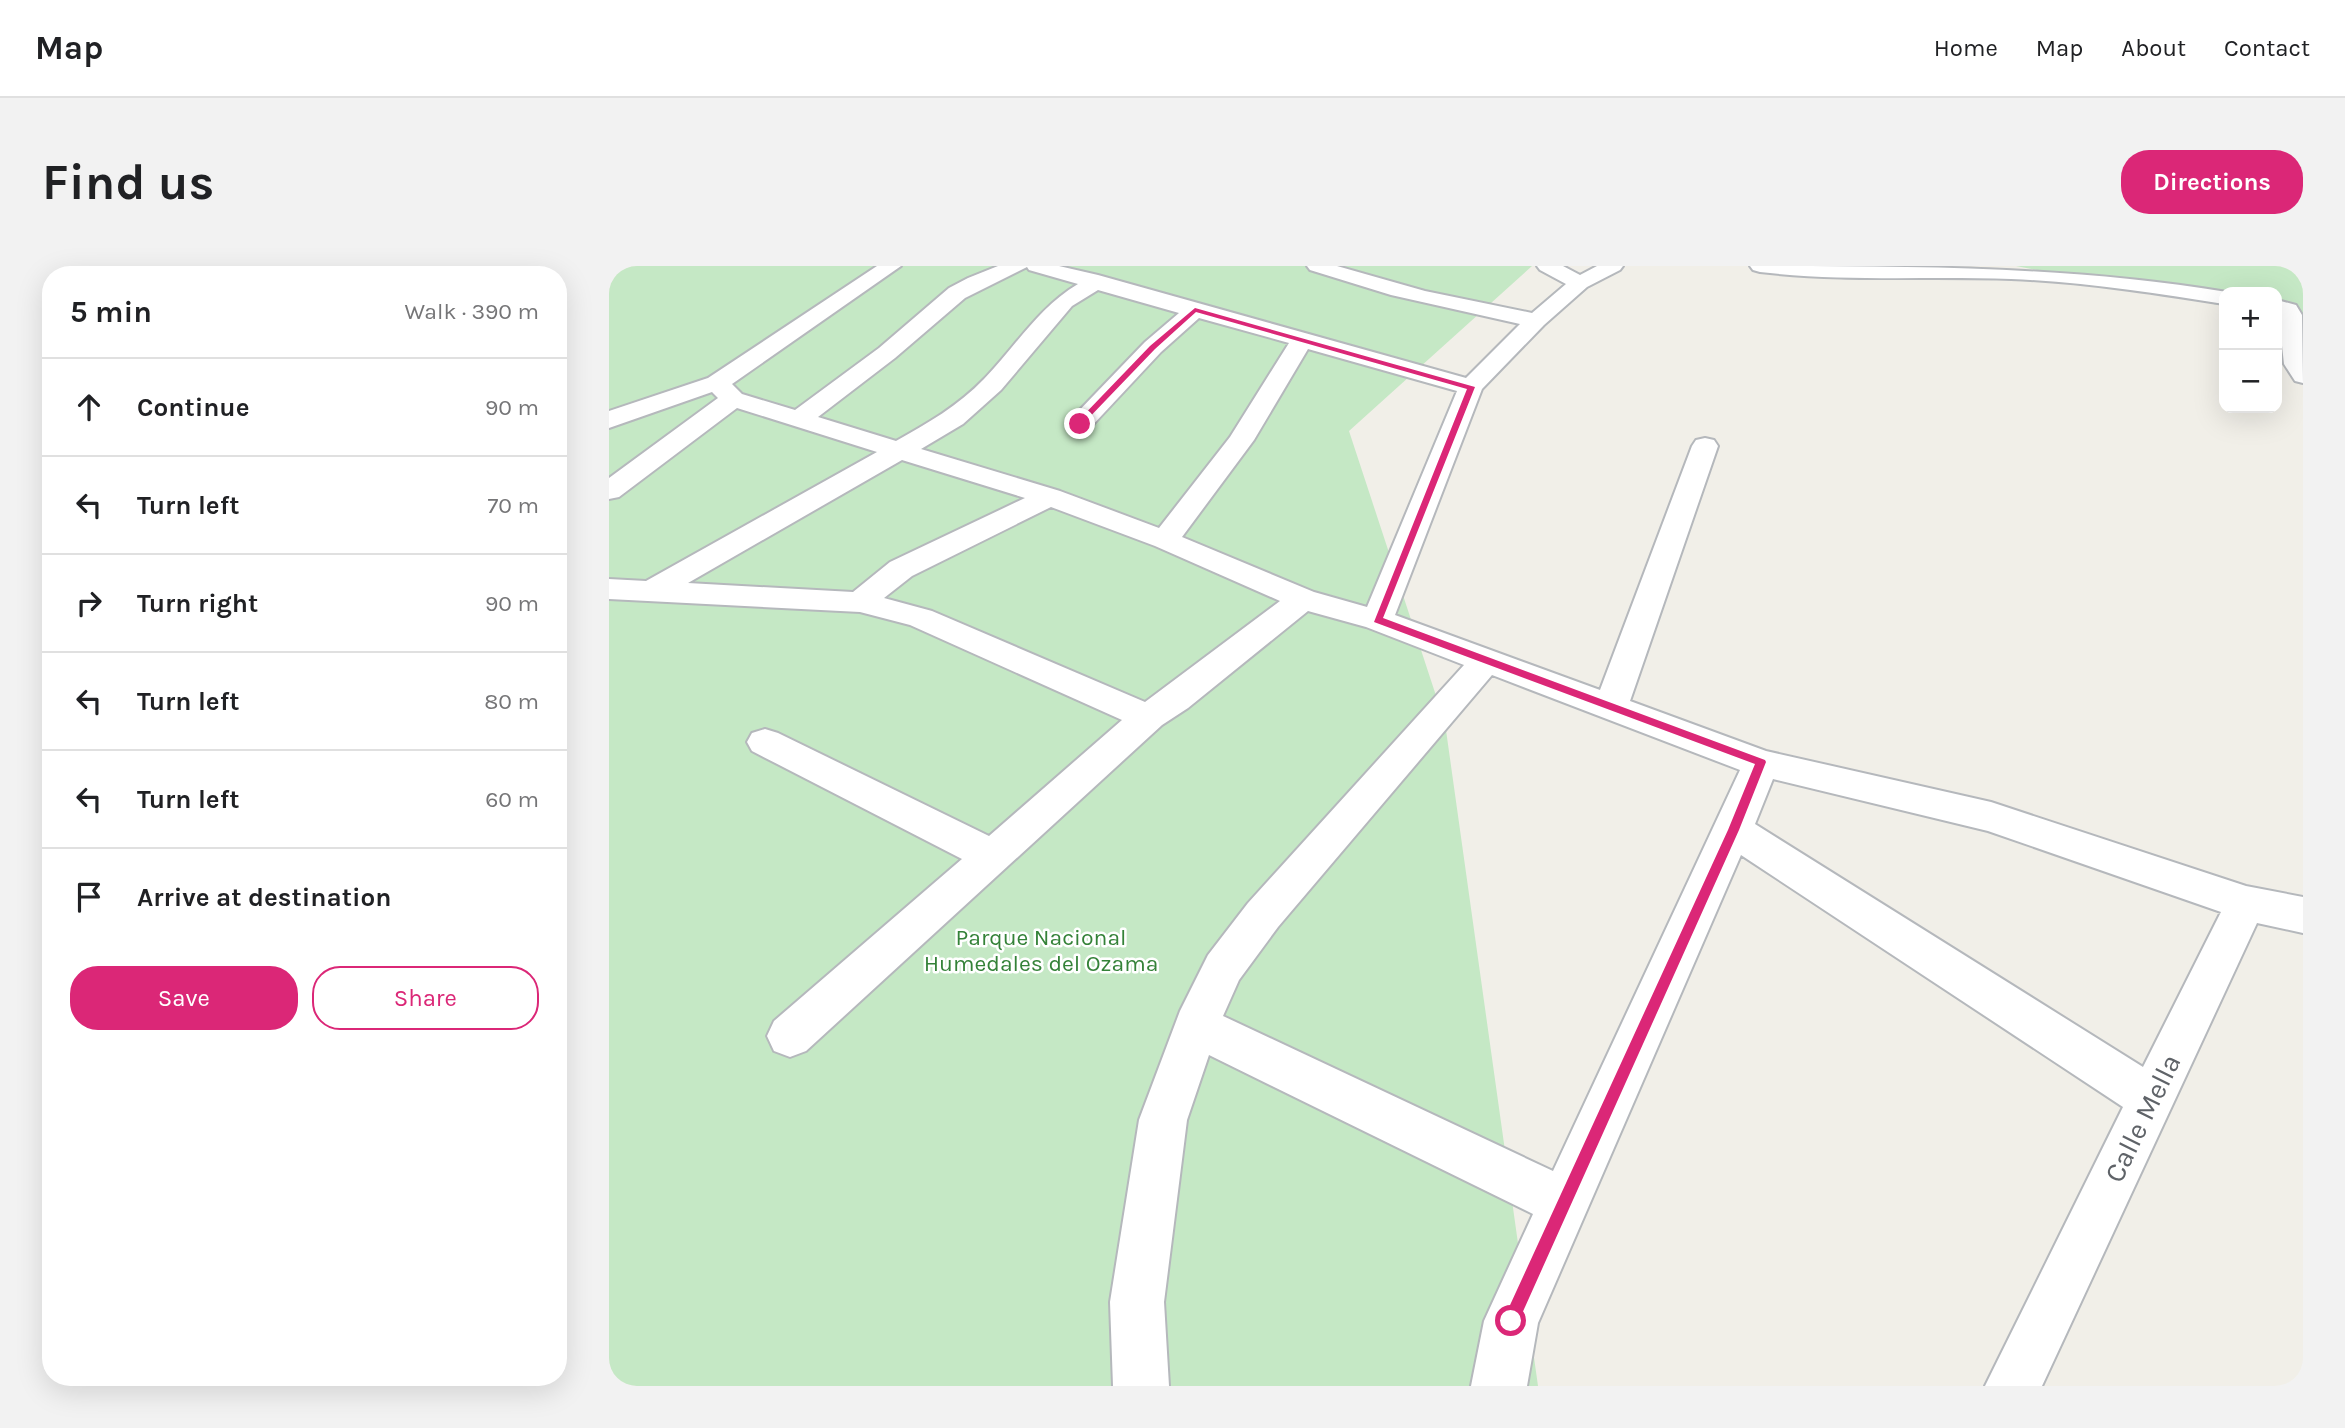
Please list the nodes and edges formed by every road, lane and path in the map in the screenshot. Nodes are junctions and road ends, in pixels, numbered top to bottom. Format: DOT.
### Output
graph roads {
  1 [pos="891,266"];
  2 [pos="1017,266"];
  3 [pos="1036,266"];
  4 [pos="1317,266"];
  5 [pos="1547,266"];
  6 [pos="1613,266"];
  7 [pos="1760,266"];
  8 [pos="1943,270"];
  9 [pos="1098,281"];
  10 [pos="1580,283"];
  11 [pos="2219,297"];
  12 [pos="2282,308"];
  13 [pos="1195,310"];
  14 [pos="1536,320"];
  15 [pos="1303,339"];
  16 [pos="2303,376"];
  17 [pos="1471,387"];
  18 [pos="725,391"];
  19 [pos="799,419"];
  20 [pos="609,420"];
  21 [pos="1080,424"];
  22 [pos="1705,446"];
  23 [pos="901,452"];
  24 [pos="609,491"];
  25 [pos="1050,497"];
  26 [pos="1165,540"];
  27 [pos="609,589"];
  28 [pos="653,590"];
  29 [pos="1303,599"];
  30 [pos="860,602"];
  31 [pos="1377,620"];
  32 [pos="1487,660"];
  33 [pos="1611,706"];
  34 [pos="1150,716"];
  35 [pos="765,742"];
  36 [pos="1761,762"];
  37 [pos="1733,830"];
  38 [pos="993,856"];
  39 [pos="2246,903"];
  40 [pos="2303,915"];
  41 [pos="1196,1026"];
  42 [pos="790,1036"];
  43 [pos="2151,1098"];
  44 [pos="1565,1203"];
  45 [pos="1141,1386"];
  46 [pos="1499,1386"];
  47 [pos="2013,1386"];
  1 -- 18 [label="street"];
  2 -- 19 [label="street"];
  3 -- 9 [label="street"];
  4 -- 14 [label="street"];
  5 -- 10 [label="street"];
  6 -- 10 [label="street"];
  7 -- 8 [label="street"];
  8 -- 11 [label="street"];
  9 -- 13 [label="street"];
  9 -- 23 [label="street"];
  10 -- 14 [label="street"];
  12 -- 16 [label="street"];
  13 -- 15 [label="street"];
  13 -- 21 [label="street"];
  14 -- 17 [label="street"];
  15 -- 17 [label="street"];
  15 -- 26 [label="street"];
  17 -- 31 [label="street"];
  18 -- 19 [label="street"];
  18 -- 20 [label="street"];
  18 -- 24 [label="street"];
  19 -- 23 [label="street"];
  22 -- 33 [label="street"];
  23 -- 25 [label="street"];
  23 -- 28 [label="street"];
  25 -- 26 [label="street"];
  25 -- 30 [label="street"];
  26 -- 29 [label="street"];
  27 -- 28 [label="street"];
  28 -- 30 [label="street"];
  29 -- 31 [label="street"];
  29 -- 34 [label="street"];
  30 -- 34 [label="street"];
  31 -- 32 [label="street"];
  32 -- 33 [label="street"];
  32 -- 41 [label="street"];
  33 -- 36 [label="street"];
  34 -- 38 [label="street"];
  35 -- 38 [label="street"];
  36 -- 37 [label="street"];
  36 -- 39 [label="street"];
  37 -- 43 [label="street"];
  37 -- 44 [label="street"];
  38 -- 42 [label="street"];
  39 -- 40 [label="street"];
  39 -- 43 [label="street, Calle Mella"];
  41 -- 44 [label="street"];
  41 -- 45 [label="street"];
  43 -- 47 [label="street, Calle Mella"];
  44 -- 46 [label="street"];
}
